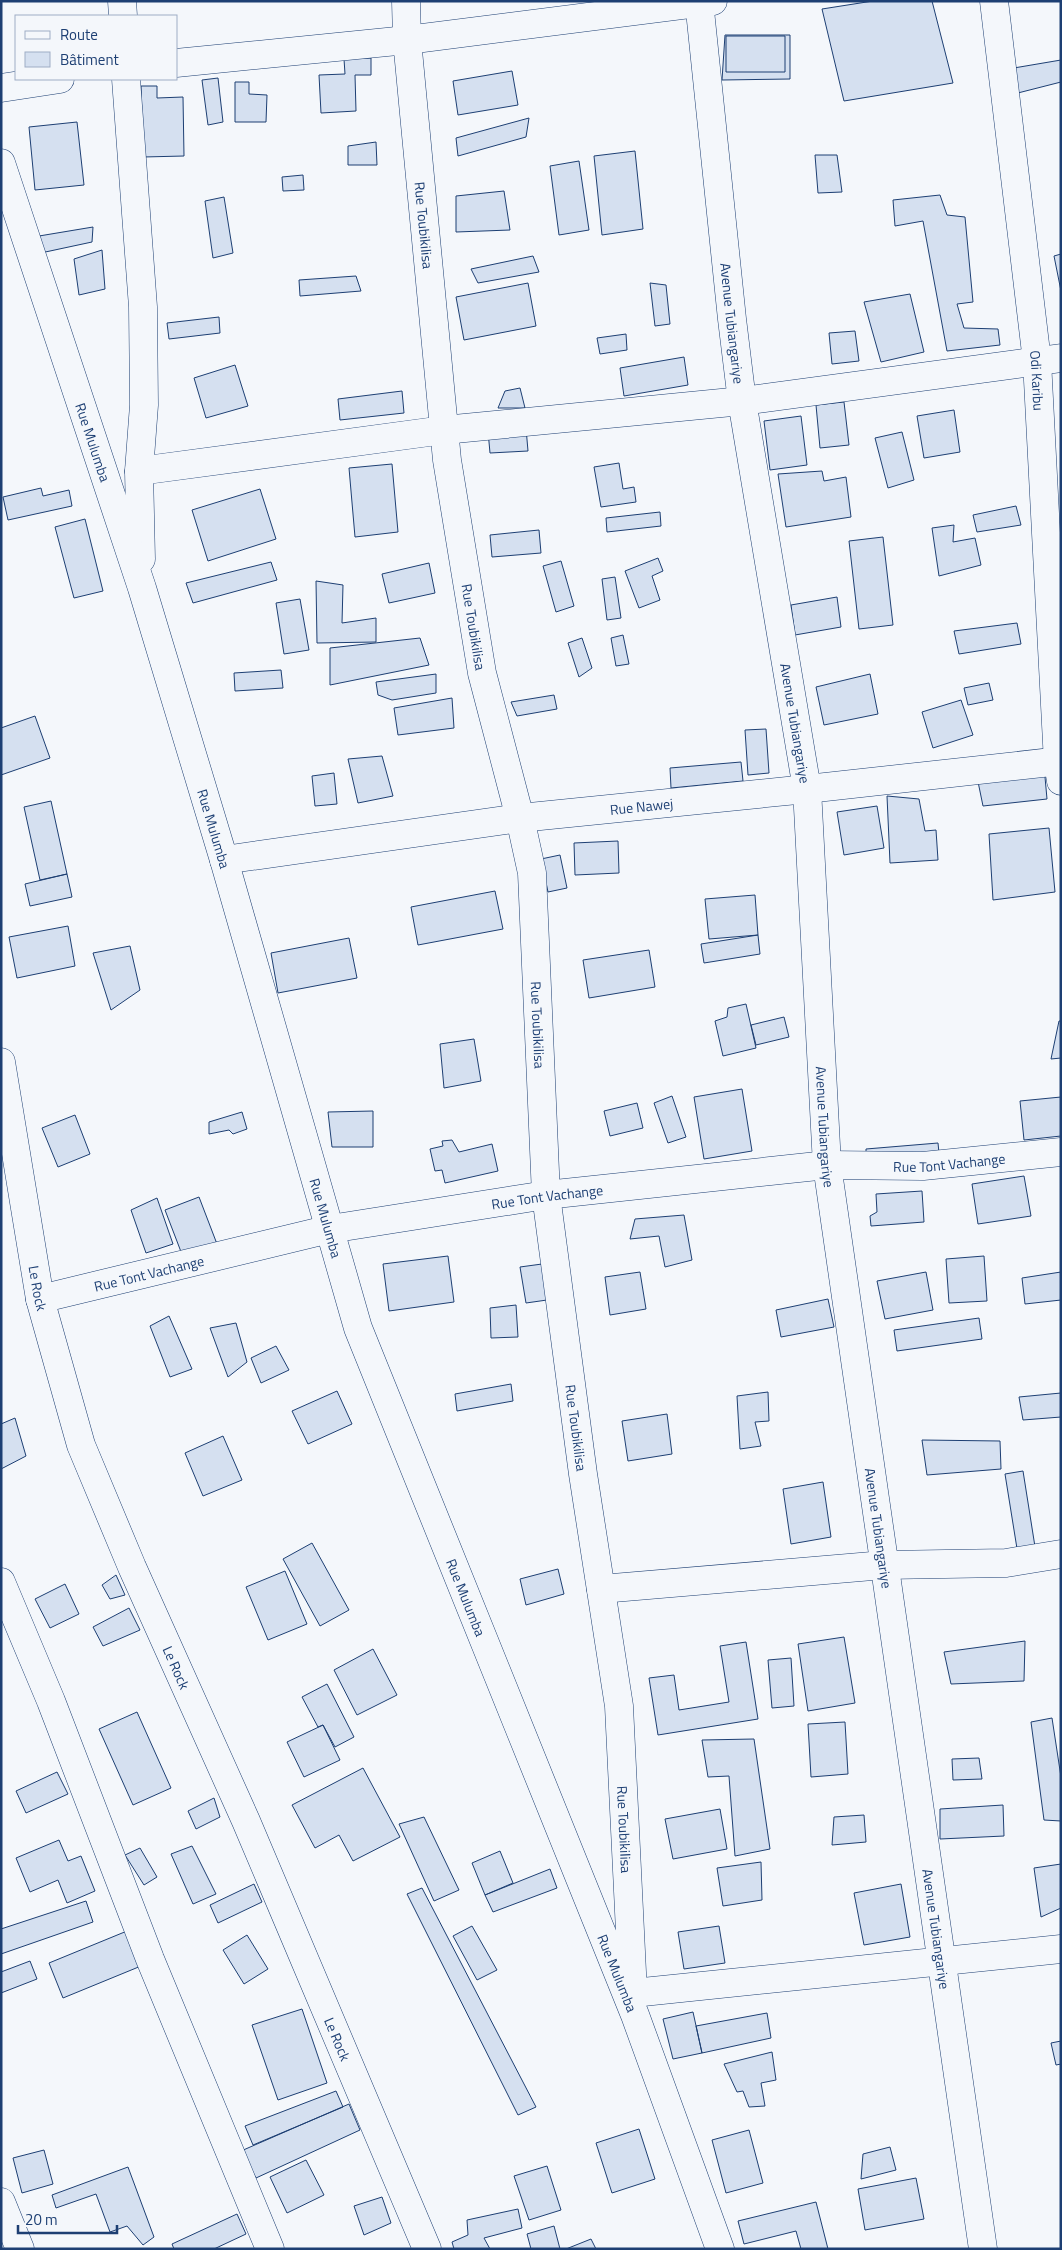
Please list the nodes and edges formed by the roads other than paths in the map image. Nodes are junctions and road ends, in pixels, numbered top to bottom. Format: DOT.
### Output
graph roads {
  1 [pos="122,1"];
  2 [pos="406,1"];
  3 [pos="994,1"];
  4 [pos="704,2"];
  5 [pos="123,15"];
  6 [pos="407,40"];
  7 [pos="178,63"];
  8 [pos="53,80"];
  9 [pos="126,80"];
  10 [pos="1,88"];
  11 [pos="1,164"];
  12 [pos="1049,360"];
  13 [pos="742,401"];
  14 [pos="444,430"];
  15 [pos="139,471"];
  16 [pos="142,588"];
  17 [pos="1060,768"];
  18 [pos="807,790"];
  19 [pos="520,818"];
  20 [pos="224,860"];
  21 [pos="1,1062"];
  22 [pos="1061,1152"];
  23 [pos="827,1165"];
  24 [pos="546,1194"];
  25 [pos="330,1229"];
  26 [pos="40,1299"];
  27 [pos="1061,1554"];
  28 [pos="884,1565"];
  29 [pos="1,1582"];
  30 [pos="601,1589"];
  31 [pos="1061,1949"];
  32 [pos="941,1960"];
  33 [pos="634,2004"];
  34 [pos="1,2202"];
  35 [pos="20,2249"];
  36 [pos="270,2249"];
  37 [pos="427,2249"];
  38 [pos="720,2249"];
  39 [pos="982,2249"];
  1 -- 5 [label="street"];
  2 -- 6 [label="street, Rue Toubikilisa"];
  3 -- 12 [label="street, Odi Karibu"];
  4 -- 6 [label="street"];
  4 -- 13 [label="street, Avenue Tubiangariye"];
  6 -- 7 [label="street"];
  6 -- 14 [label="street, Rue Toubikilisa"];
  8 -- 10 [label="street"];
  9 -- 15 [label="street"];
  11 -- 16 [label="street, Rue Mulumba"];
  12 -- 13 [label="street"];
  12 -- 17 [label="street, Odi Karibu"];
  13 -- 14 [label="street"];
  13 -- 18 [label="street, Avenue Tubiangariye"];
  14 -- 15 [label="street"];
  14 -- 19 [label="street, Rue Toubikilisa"];
  15 -- 16 [label="street"];
  16 -- 20 [label="street, Rue Mulumba"];
  17 -- 18 [label="street, Rue Nawej"];
  18 -- 19 [label="street, Rue Nawej"];
  18 -- 23 [label="street, Avenue Tubiangariye"];
  19 -- 20 [label="street, Rue Nawej"];
  19 -- 24 [label="street, Rue Toubikilisa"];
  20 -- 25 [label="street, Rue Mulumba"];
  21 -- 26 [label="street, Le Rock"];
  22 -- 23 [label="street, Rue Tont Vachange"];
  23 -- 24 [label="street, Rue Tont Vachange"];
  23 -- 28 [label="street, Avenue Tubiangariye"];
  24 -- 25 [label="street, Rue Tont Vachange"];
  24 -- 30 [label="street, Rue Toubikilisa"];
  25 -- 26 [label="street, Rue Tont Vachange"];
  25 -- 33 [label="street, Rue Mulumba"];
  26 -- 37 [label="street, Le Rock"];
  27 -- 28 [label="street"];
  28 -- 30 [label="street"];
  28 -- 32 [label="street, Avenue Tubiangariye"];
  29 -- 36 [label="street"];
  30 -- 33 [label="street, Rue Toubikilisa"];
  31 -- 32 [label="street"];
  32 -- 33 [label="street"];
  32 -- 39 [label="street, Avenue Tubiangariye"];
  33 -- 38 [label="street, Rue Mulumba"];
  34 -- 35 [label="street"];
}
